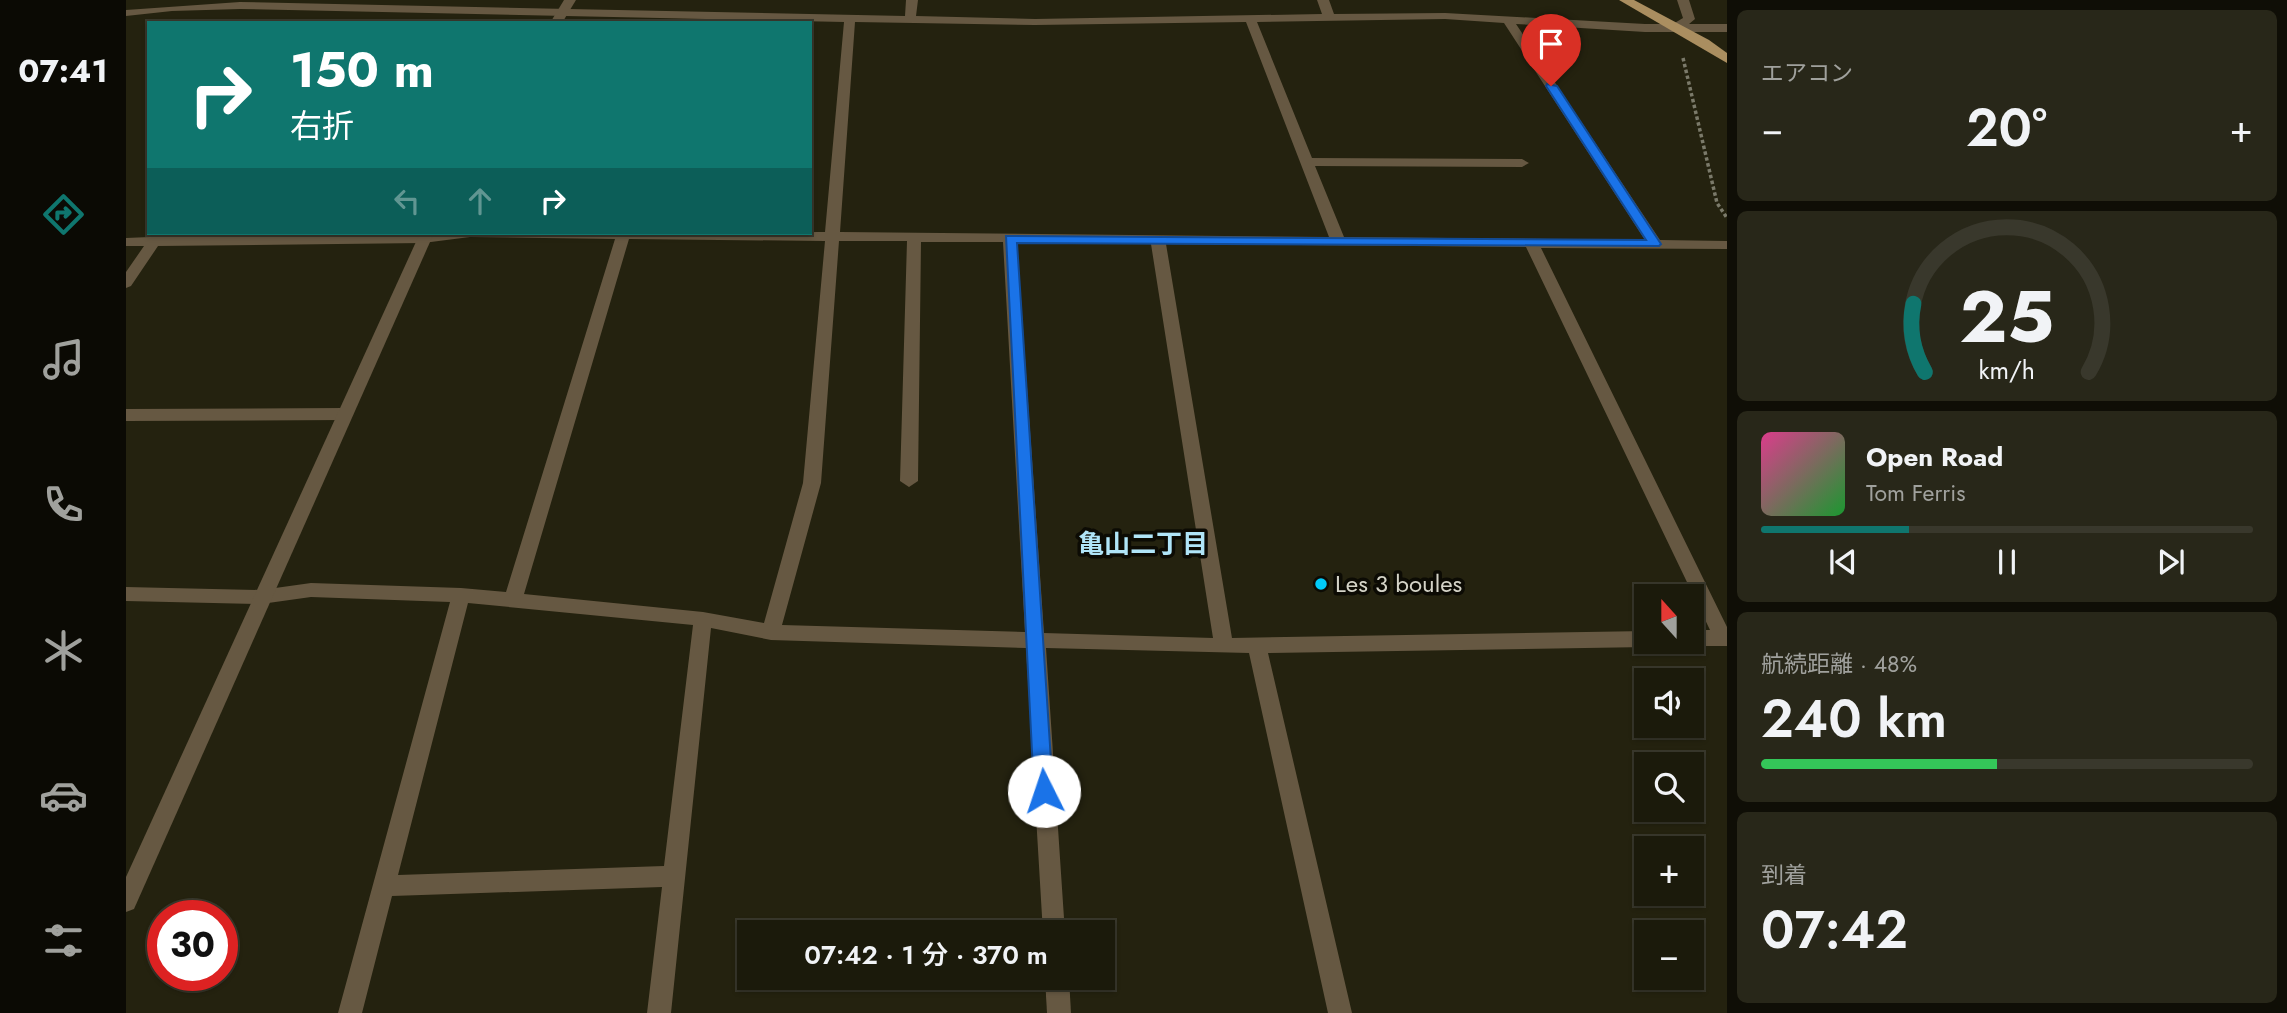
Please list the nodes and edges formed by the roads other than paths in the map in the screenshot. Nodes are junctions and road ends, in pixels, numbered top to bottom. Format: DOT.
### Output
graph roads {
  1 [pos="569,0"];
  2 [pos="673,0"];
  3 [pos="912,0"];
  4 [pos="1323,0"];
  5 [pos="1625,0"];
  6 [pos="1683,0"];
  7 [pos="173,3"];
  8 [pos="265,3"];
  9 [pos="461,6"];
  10 [pos="308,9"];
  11 [pos="126,13"];
  12 [pos="668,14"];
  13 [pos="1329,17"];
  14 [pos="559,18"];
  15 [pos="850,18"];
  16 [pos="696,19"];
  17 [pos="910,19"];
  18 [pos="1250,19"];
  19 [pos="1507,19"];
  20 [pos="300,21"];
  21 [pos="1676,28"];
  22 [pos="1727,28"];
  23 [pos="1727,59"];
  24 [pos="1307,162"];
  25 [pos="1522,163"];
  26 [pos="624,235"];
  27 [pos="693,235"];
  28 [pos="425,236"];
  29 [pos="157,237"];
  30 [pos="832,237"];
  31 [pos="914,238"];
  32 [pos="1010,239"];
  33 [pos="1158,240"];
  34 [pos="1338,241"];
  35 [pos="1531,242"];
  36 [pos="126,243"];
  37 [pos="1655,244"];
  38 [pos="1727,245"];
  39 [pos="126,283"];
  40 [pos="344,414"];
  41 [pos="126,415"];
  42 [pos="909,481"];
  43 [pos="126,594"];
  44 [pos="460,595"];
  45 [pos="261,597"];
  46 [pos="513,601"];
  47 [pos="704,619"];
  48 [pos="771,632"];
  49 [pos="1704,638"];
  50 [pos="1725,638"];
  51 [pos="1634,639"];
  52 [pos="1033,640"];
  53 [pos="1224,646"];
  54 [pos="1257,646"];
  55 [pos="674,876"];
  56 [pos="384,886"];
  57 [pos="126,902"];
  58 [pos="1053,920"];
  59 [pos="1058,990"];
  60 [pos="350,1013"];
  61 [pos="659,1013"];
  62 [pos="1059,1013"];
  63 [pos="1340,1013"];
  1 -- 14 [label="street"];
  2 -- 12 [label="street"];
  3 -- 17 [label="street"];
  4 -- 13 [label="street"];
  5 -- 21 [label="main road"];
  6 -- 21 [label="street"];
  7 -- 8 [label="street"];
  7 -- 11 [label="street"];
  8 -- 10 [label="street"];
  9 -- 10 [label="street"];
  9 -- 14 [label="street"];
  10 -- 20 [label="street"];
  12 -- 14 [label="street"];
  12 -- 16 [label="street"];
  13 -- 18 [label="street"];
  13 -- 19 [label="street"];
  15 -- 16 [label="street"];
  15 -- 17 [label="street"];
  15 -- 30 [label="street"];
  17 -- 18 [label="street"];
  18 -- 24 [label="street"];
  19 -- 21 [label="street"];
  19 -- 37 [label="street"];
  21 -- 22 [label="street"];
  21 -- 23 [label="main road"];
  24 -- 25 [label="street"];
  24 -- 34 [label="street"];
  26 -- 46 [label="street"];
  27 -- 30 [label="street"];
  28 -- 29 [label="street"];
  28 -- 40 [label="street"];
  29 -- 36 [label="street"];
  29 -- 39 [label="street"];
  30 -- 31 [label="street"];
  30 -- 48 [label="street"];
  31 -- 32 [label="street"];
  31 -- 42 [label="street"];
  32 -- 33 [label="street"];
  32 -- 52 [label="street"];
  33 -- 34 [label="street"];
  33 -- 53 [label="street"];
  34 -- 35 [label="street"];
  35 -- 37 [label="street"];
  35 -- 50 [label="street"];
  37 -- 38 [label="street"];
  40 -- 41 [label="street"];
  40 -- 45 [label="street"];
  43 -- 45 [label="street"];
  44 -- 45 [label="street"];
  44 -- 46 [label="street"];
  44 -- 56 [label="street"];
  45 -- 57 [label="street"];
  46 -- 47 [label="street"];
  47 -- 48 [label="street"];
  47 -- 55 [label="street"];
  48 -- 52 [label="street"];
  49 -- 50 [label="street"];
  51 -- 54 [label="street"];
  52 -- 53 [label="street"];
  52 -- 58 [label="street"];
  53 -- 54 [label="street"];
  54 -- 63 [label="street"];
  55 -- 56 [label="street"];
  55 -- 61 [label="street"];
  56 -- 60 [label="street"];
  59 -- 62 [label="street"];
}
